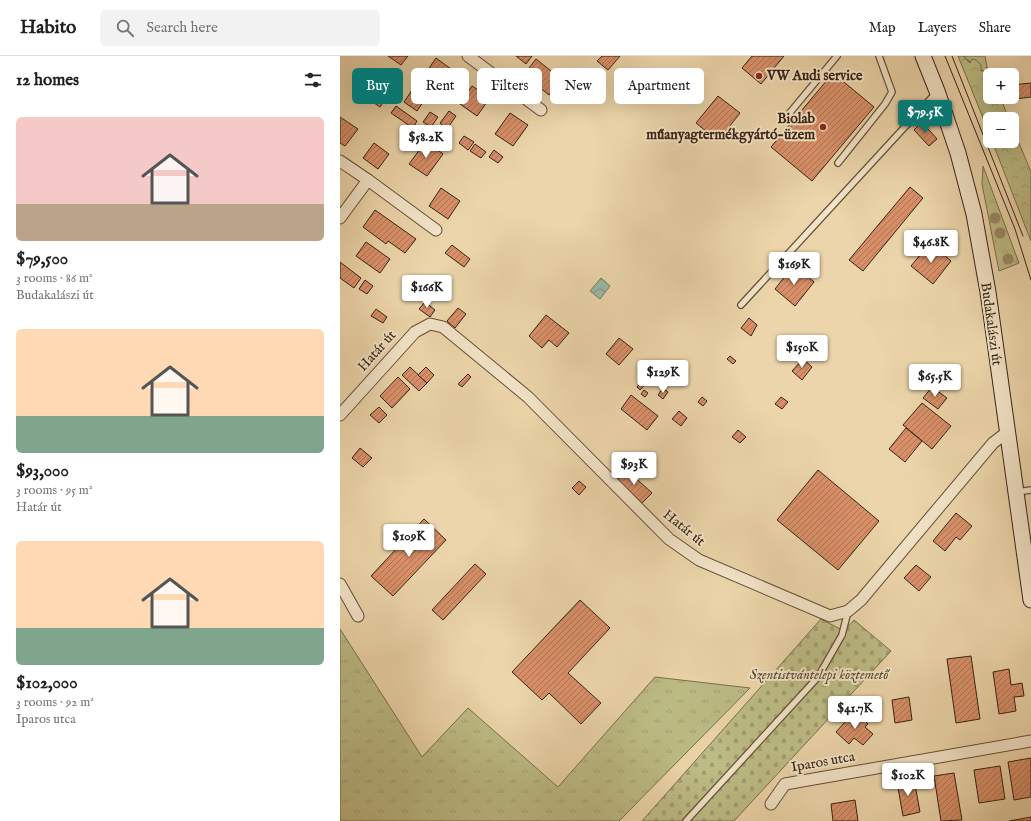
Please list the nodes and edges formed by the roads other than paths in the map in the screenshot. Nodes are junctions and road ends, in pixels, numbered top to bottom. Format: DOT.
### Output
graph roads {
  1 [pos="468,56"];
  2 [pos="837,56"];
  3 [pos="879,56"];
  4 [pos="923,56"];
  5 [pos="937,91"];
  6 [pos="541,110"];
  7 [pos="783,121"];
  8 [pos="340,162"];
  9 [pos="838,163"];
  10 [pos="368,180"];
  11 [pos="340,218"];
  12 [pos="436,230"];
  13 [pos="741,305"];
  14 [pos="340,415"];
  15 [pos="1006,433"];
  16 [pos="1031,490"];
  17 [pos="1015,492"];
  18 [pos="1028,561"];
  19 [pos="340,584"];
  20 [pos="1031,600"];
  21 [pos="848,611"];
  22 [pos="358,616"];
  23 [pos="1031,741"];
  24 [pos="771,804"];
  25 [pos="686,821"];
  1 -- 6 [label="street"];
  2 -- 7 [label="lane"];
  3 -- 9 [label="lane"];
  4 -- 5 [label="main road, Budakalászi út"];
  5 -- 13 [label="lane"];
  5 -- 15 [label="main road, Budakalászi út"];
  8 -- 10 [label="street"];
  10 -- 11 [label="street"];
  10 -- 12 [label="street"];
  14 -- 21 [label="street, Határ út"];
  15 -- 17 [label="main road, Budakalászi út"];
  15 -- 21 [label="street, Határ út"];
  16 -- 17 [label="lane"];
  17 -- 18 [label="main road, Budakalászi út"];
  18 -- 20 [label="main road, Budakalászi út"];
  19 -- 22 [label="street"];
  21 -- 25 [label="lane"];
  23 -- 24 [label="street, Iparos utca"];
}
